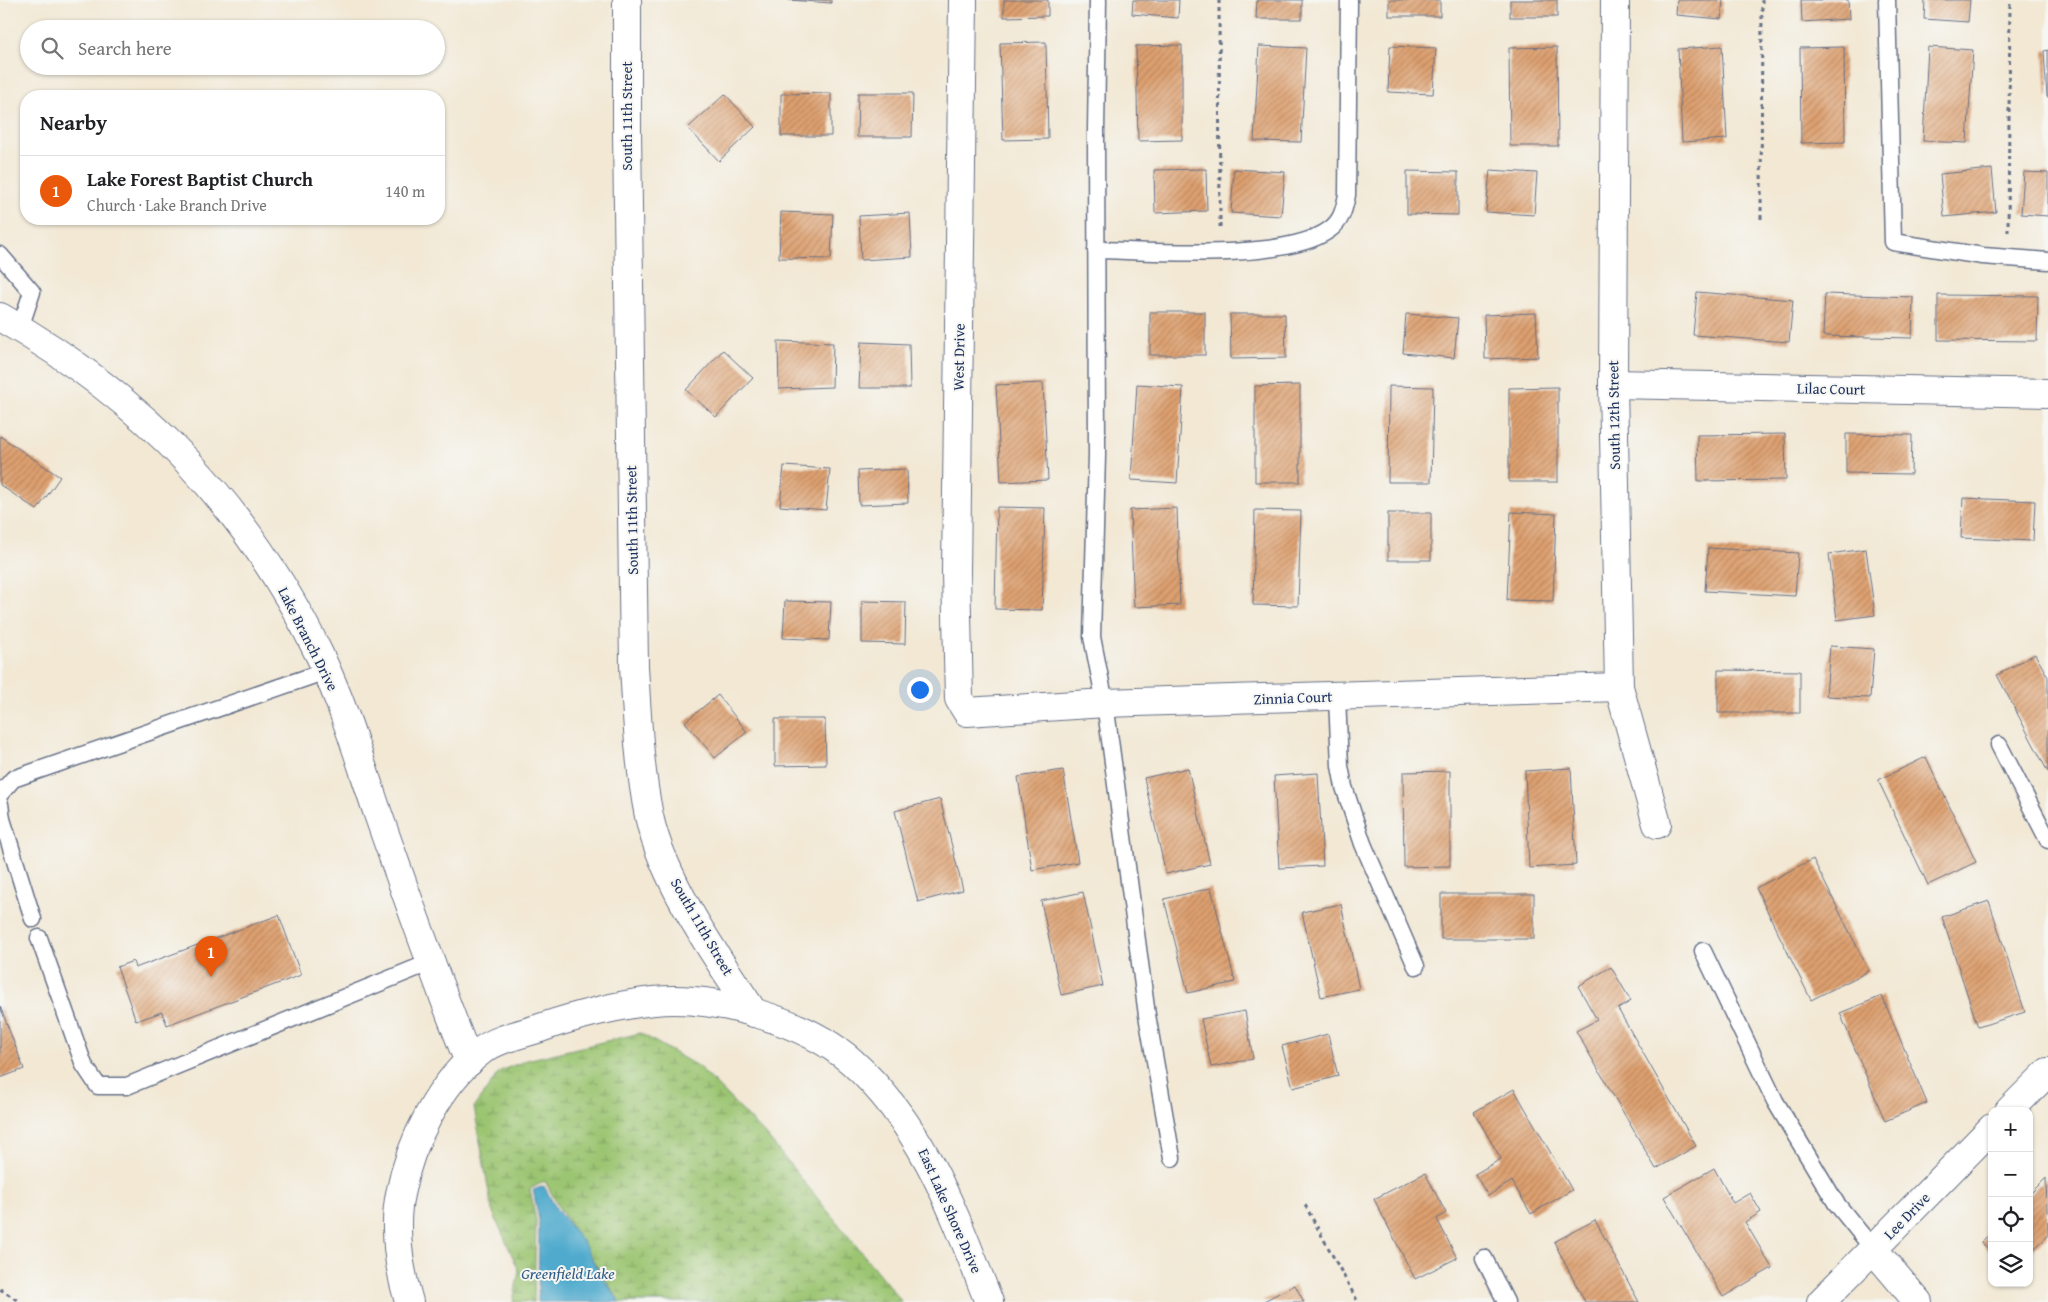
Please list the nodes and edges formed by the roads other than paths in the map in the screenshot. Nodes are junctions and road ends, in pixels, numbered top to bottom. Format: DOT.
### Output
graph roads {
  1 [pos="627,0"];
  2 [pos="963,0"];
  3 [pos="1098,0"];
  4 [pos="1349,0"];
  5 [pos="1615,0"];
  6 [pos="1887,0"];
  7 [pos="1096,250"];
  8 [pos="0,255"];
  9 [pos="2048,261"];
  10 [pos="10,323"];
  11 [pos="1613,384"];
  12 [pos="2048,393"];
  13 [pos="326,671"];
  14 [pos="1619,688"];
  15 [pos="1337,697"];
  16 [pos="1105,703"];
  17 [pos="967,712"];
  18 [pos="1999,745"];
  19 [pos="0,794"];
  20 [pos="0,804"];
  21 [pos="1657,824"];
  22 [pos="2048,840"];
  23 [pos="34,919"];
  24 [pos="39,938"];
  25 [pos="1702,950"];
  26 [pos="431,962"];
  27 [pos="1416,966"];
  28 [pos="754,1013"];
  29 [pos="469,1062"];
  30 [pos="2048,1072"];
  31 [pos="2013,1107"];
  32 [pos="1988,1132"];
  33 [pos="1172,1158"];
  34 [pos="1874,1250"];
  35 [pos="1484,1258"];
  36 [pos="409,1302"];
  37 [pos="989,1302"];
  38 [pos="1506,1302"];
  39 [pos="1821,1302"];
  40 [pos="1918,1302"];
  1 -- 28 [label="street, South 11th Street"];
  2 -- 17 [label="street, West Drive"];
  3 -- 7 [label="lane"];
  4 -- 7 [label="lane"];
  5 -- 11 [label="street, South 12th Street"];
  6 -- 9 [label="lane"];
  7 -- 16 [label="lane"];
  8 -- 10 [label="lane"];
  10 -- 13 [label="street, Lake Branch Drive"];
  11 -- 12 [label="street, Lilac Court"];
  11 -- 14 [label="street, South 12th Street"];
  13 -- 19 [label="lane"];
  13 -- 26 [label="street, Lake Branch Drive"];
  14 -- 15 [label="street, Zinnia Court"];
  14 -- 21 [label="street, South 12th Street"];
  15 -- 16 [label="street, Zinnia Court"];
  15 -- 27 [label="lane"];
  16 -- 17 [label="street, Zinnia Court"];
  16 -- 33 [label="lane"];
  18 -- 22 [label="lane"];
  20 -- 23 [label="lane"];
  24 -- 26 [label="lane"];
  25 -- 34 [label="lane"];
  26 -- 29 [label="street, Lake Branch Drive"];
  28 -- 29 [label="street, East Lake Shore Drive"];
  28 -- 37 [label="street, East Lake Shore Drive"];
  29 -- 36 [label="street, East Lake Shore Drive"];
  30 -- 31 [label="street"];
  32 -- 34 [label="street, Lee Drive"];
  34 -- 39 [label="street, Lee Drive"];
  34 -- 40 [label="street"];
  35 -- 38 [label="lane"];
}
